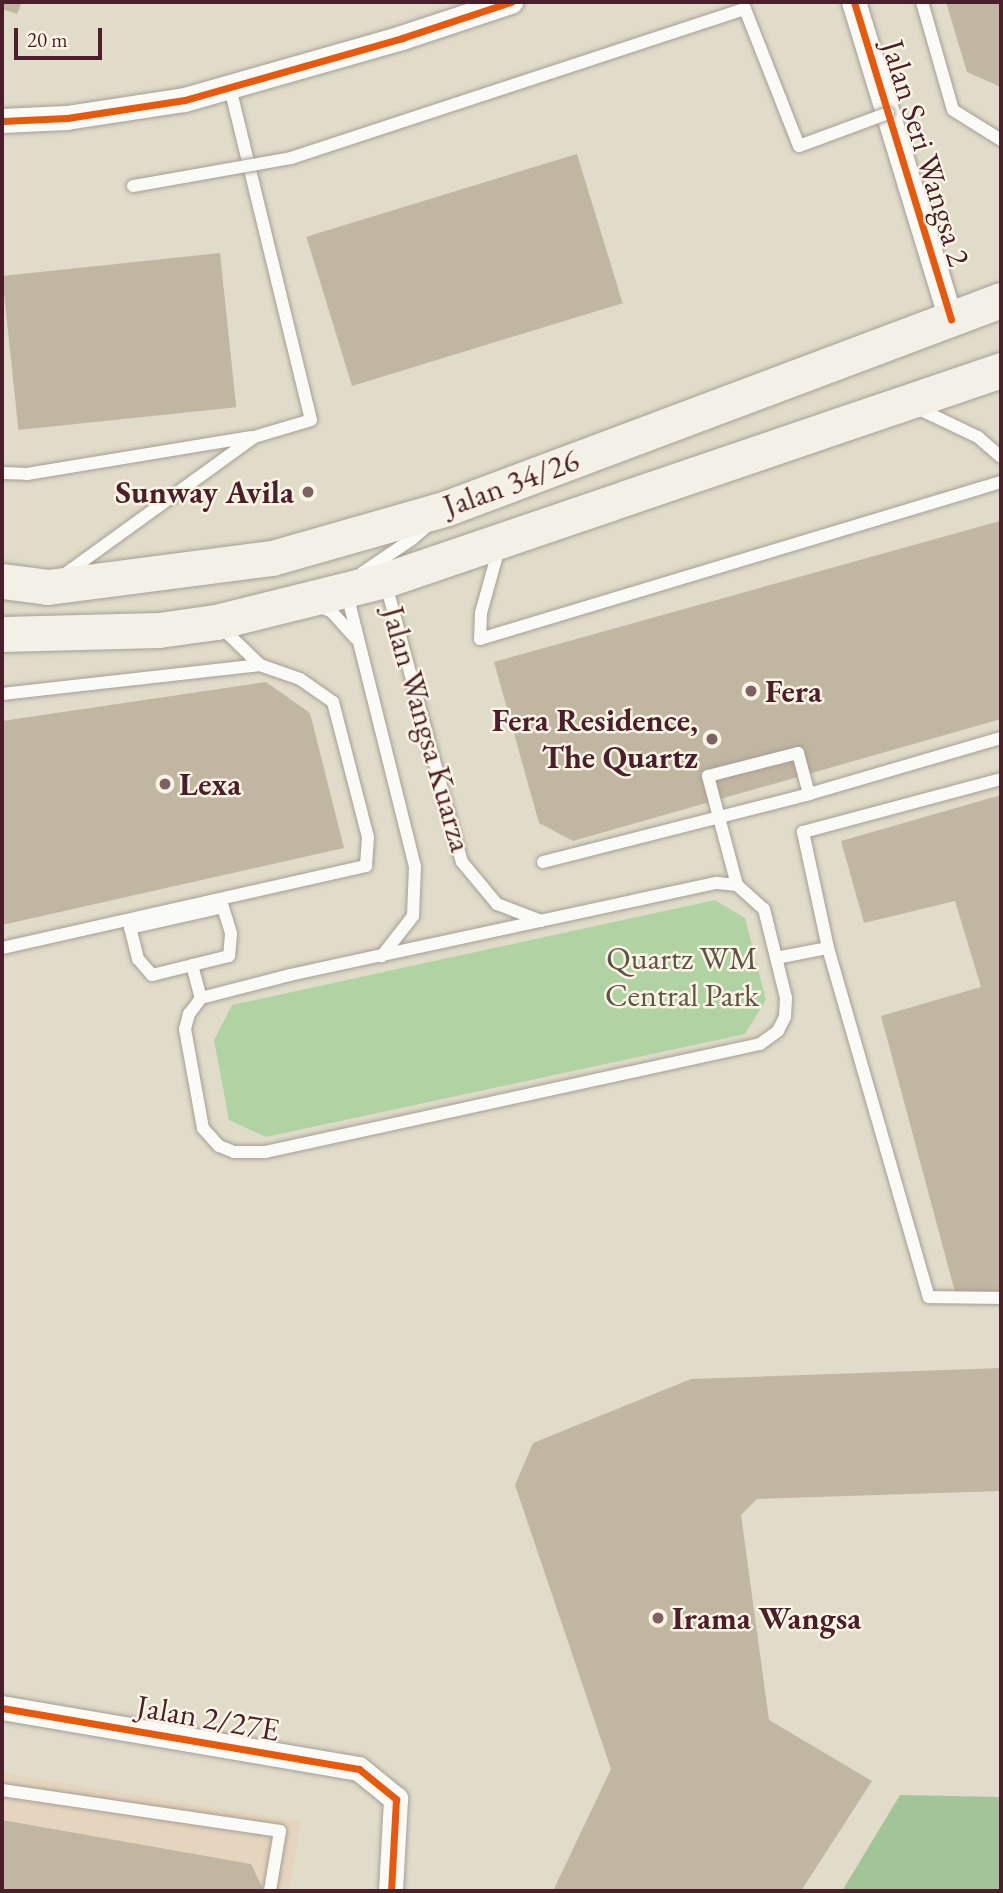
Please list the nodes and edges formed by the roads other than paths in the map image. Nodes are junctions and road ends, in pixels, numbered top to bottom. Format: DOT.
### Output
graph roads {
  1 [pos="511,2"];
  2 [pos="854,2"];
  3 [pos="922,2"];
  4 [pos="230,87"];
  5 [pos="888,113"];
  6 [pos="2,121"];
  7 [pos="1001,140"];
  8 [pos="133,186"];
  9 [pos="1001,300"];
  10 [pos="951,320"];
  11 [pos="1001,370"];
  12 [pos="906,402"];
  13 [pos="254,437"];
  14 [pos="1001,457"];
  15 [pos="2,473"];
  16 [pos="1001,481"];
  17 [pos="447,508"];
  18 [pos="501,541"];
  19 [pos="385,580"];
  20 [pos="2,581"];
  21 [pos="48,587"];
  22 [pos="345,588"];
  23 [pos="294,602"];
  24 [pos="216,622"];
  25 [pos="2,634"];
  26 [pos="359,644"];
  27 [pos="260,665"];
  28 [pos="2,694"];
  29 [pos="1001,738"];
  30 [pos="1001,779"];
  31 [pos="809,793"];
  32 [pos="719,817"];
  33 [pos="543,862"];
  34 [pos="737,885"];
  35 [pos="541,921"];
  36 [pos="2,948"];
  37 [pos="828,948"];
  38 [pos="382,956"];
  39 [pos="776,958"];
  40 [pos="192,965"];
  41 [pos="201,998"];
  42 [pos="1001,1298"];
  43 [pos="2,1708"];
  44 [pos="2,1790"];
  45 [pos="270,1891"];
  46 [pos="391,1891"];
  1 -- 4 [label="street"];
  2 -- 5 [label="street, Jalan Seri Wangsa 2"];
  3 -- 7 [label="lane"];
  4 -- 6 [label="street"];
  4 -- 13 [label="lane"];
  5 -- 8 [label="lane, bridge"];
  5 -- 10 [label="street, Jalan Seri Wangsa 2"];
  9 -- 10 [label="main road, Jalan 34/26"];
  10 -- 17 [label="main road, Jalan 34/26"];
  11 -- 12 [label="main road, Jalan 34/26"];
  12 -- 14 [label="lane"];
  12 -- 18 [label="main road, Jalan 34/26"];
  13 -- 15 [label="lane"];
  13 -- 21 [label="lane"];
  16 -- 18 [label="lane"];
  17 -- 21 [label="main road, Jalan 34/26"];
  17 -- 22 [label="lane"];
  18 -- 19 [label="main road, Jalan 34/26"];
  19 -- 22 [label="main road, Jalan 34/26"];
  19 -- 35 [label="lane, Jalan Wangsa Kuarza"];
  20 -- 21 [label="main road, Jalan 34/26"];
  22 -- 23 [label="main road, Jalan 34/26"];
  22 -- 26 [label="lane, Jalan Wangsa Kuarza"];
  23 -- 24 [label="main road, Jalan 34/26"];
  23 -- 26 [label="lane"];
  24 -- 25 [label="main road, Jalan 34/26"];
  24 -- 27 [label="lane"];
  26 -- 38 [label="lane, Jalan Wangsa Kuarza"];
  27 -- 28 [label="lane"];
  27 -- 36 [label="lane"];
  29 -- 31 [label="lane"];
  30 -- 37 [label="lane"];
  31 -- 32 [label="lane"];
  31 -- 32 [label="lane"];
  32 -- 33 [label="lane"];
  32 -- 34 [label="lane"];
  34 -- 35 [label="lane"];
  34 -- 39 [label="lane"];
  35 -- 38 [label="lane"];
  37 -- 39 [label="lane"];
  37 -- 42 [label="lane"];
  38 -- 41 [label="lane"];
  39 -- 41 [label="lane"];
  40 -- 40 [label="lane"];
  40 -- 41 [label="lane"];
  43 -- 46 [label="street, Jalan 2/27E"];
  44 -- 45 [label="lane"];
}
